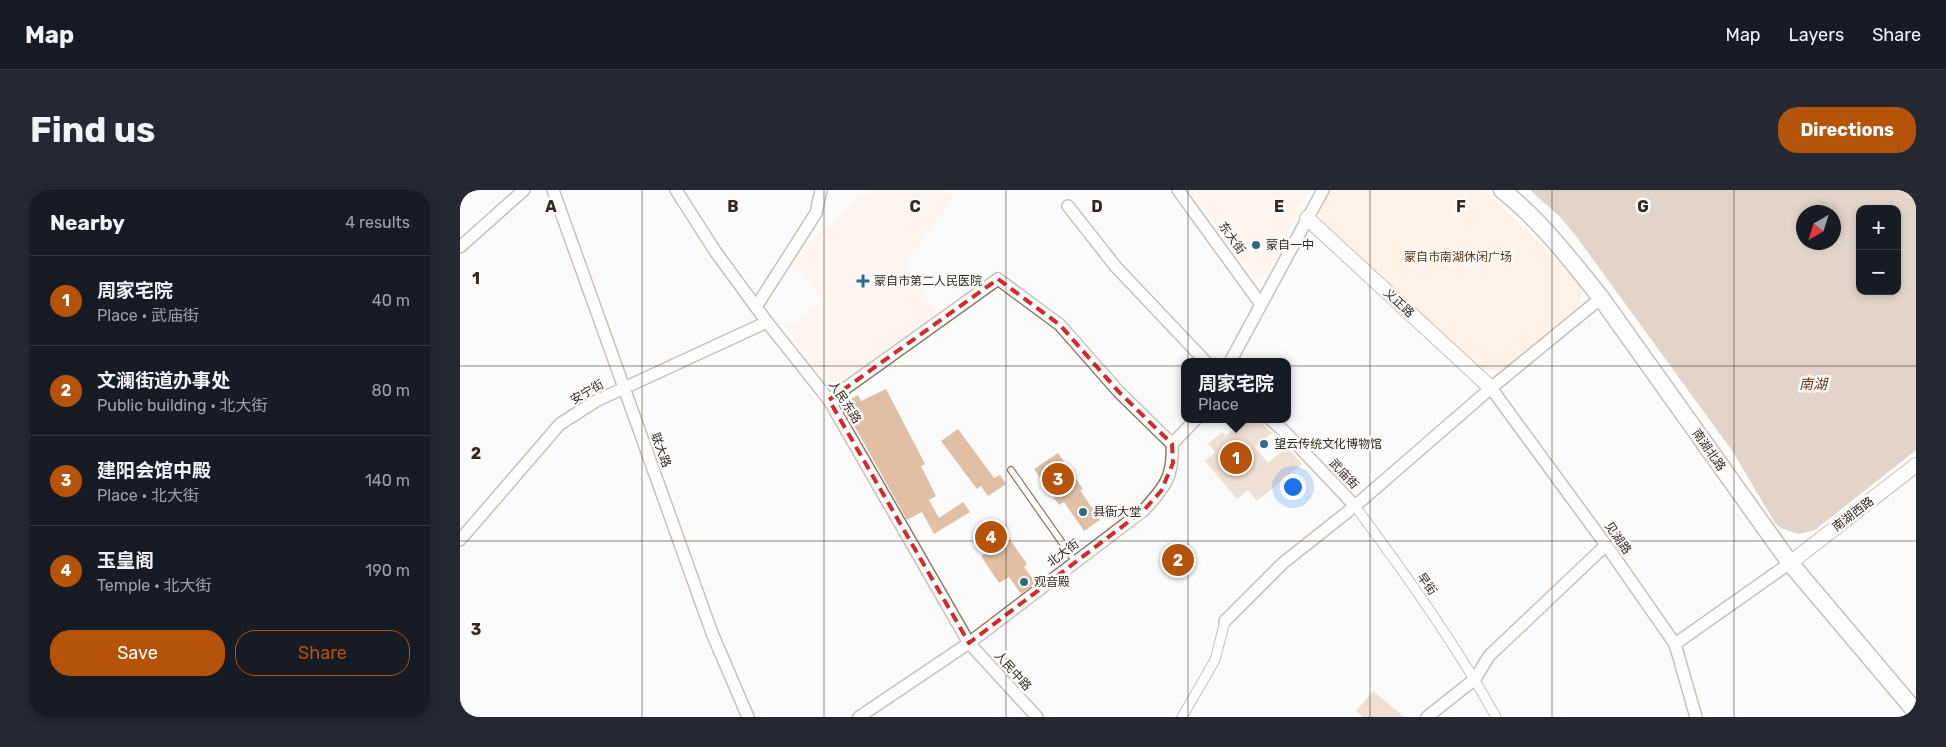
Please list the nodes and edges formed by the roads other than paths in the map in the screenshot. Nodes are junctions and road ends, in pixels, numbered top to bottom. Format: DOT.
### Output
graph roads {
  1 [pos="524,190"];
  2 [pos="553,190"];
  3 [pos="676,190"];
  4 [pos="821,190"];
  5 [pos="1178,190"];
  6 [pos="1323,190"];
  7 [pos="1502,190"];
  8 [pos="1068,206"];
  9 [pos="1306,218"];
  10 [pos="460,247"];
  11 [pos="1601,298"];
  12 [pos="1260,303"];
  13 [pos="756,307"];
  14 [pos="767,322"];
  15 [pos="1202,358"];
  16 [pos="1232,358"];
  17 [pos="624,388"];
  18 [pos="1491,388"];
  19 [pos="830,400"];
  20 [pos="1192,423"];
  21 [pos="1275,423"];
  22 [pos="1172,444"];
  23 [pos="1916,465"];
  24 [pos="1011,470"];
  25 [pos="1355,506"];
  26 [pos="460,538"];
  27 [pos="1606,545"];
  28 [pos="1075,561"];
  29 [pos="1790,563"];
  30 [pos="1225,621"];
  31 [pos="969,643"];
  32 [pos="1675,644"];
  33 [pos="1474,678"];
  34 [pos="1916,712"];
  35 [pos="748,717"];
  36 [pos="859,717"];
  37 [pos="1037,717"];
  38 [pos="1182,717"];
  39 [pos="1427,717"];
  40 [pos="1496,717"];
  41 [pos="1696,717"];
  1 -- 10 [label="street"];
  2 -- 17 [label="street, 联大路"];
  3 -- 13 [label="street, 人民东路"];
  4 -- 13 [label="street"];
  5 -- 12 [label="street, 东大街"];
  6 -- 9 [label="street"];
  7 -- 11 [label="main road, 南湖北路"];
  8 -- 15 [label="street"];
  9 -- 12 [label="street"];
  9 -- 18 [label="street, 义正路"];
  11 -- 18 [label="street"];
  11 -- 29 [label="main road, 南湖北路"];
  12 -- 16 [label="street"];
  13 -- 14 [label="street, 人民东路"];
  14 -- 17 [label="street, 安宁街"];
  14 -- 19 [label="street, 人民东路"];
  17 -- 26 [label="street, 安宁街"];
  17 -- 35 [label="street, 联大路"];
  18 -- 25 [label="street"];
  18 -- 27 [label="street, 见湖路"];
  19 -- 22 [label="street"];
  19 -- 31 [label="street, 人民东路"];
  20 -- 22 [label="street"];
  21 -- 25 [label="street, 武庙街"];
  22 -- 28 [label="street, 北大街"];
  23 -- 29 [label="street, 南湖西路"];
  24 -- 28 [label="lane"];
  25 -- 30 [label="street"];
  25 -- 33 [label="street, 早街"];
  27 -- 32 [label="street, 见湖路"];
  27 -- 33 [label="street"];
  28 -- 31 [label="street, 北大街"];
  29 -- 32 [label="street"];
  29 -- 34 [label="main road, 南湖北路"];
  30 -- 38 [label="street"];
  31 -- 36 [label="street, 北大街"];
  31 -- 37 [label="street, 人民中路"];
  32 -- 41 [label="street, 见湖路"];
  33 -- 39 [label="street"];
  33 -- 40 [label="street, 早街"];
}
